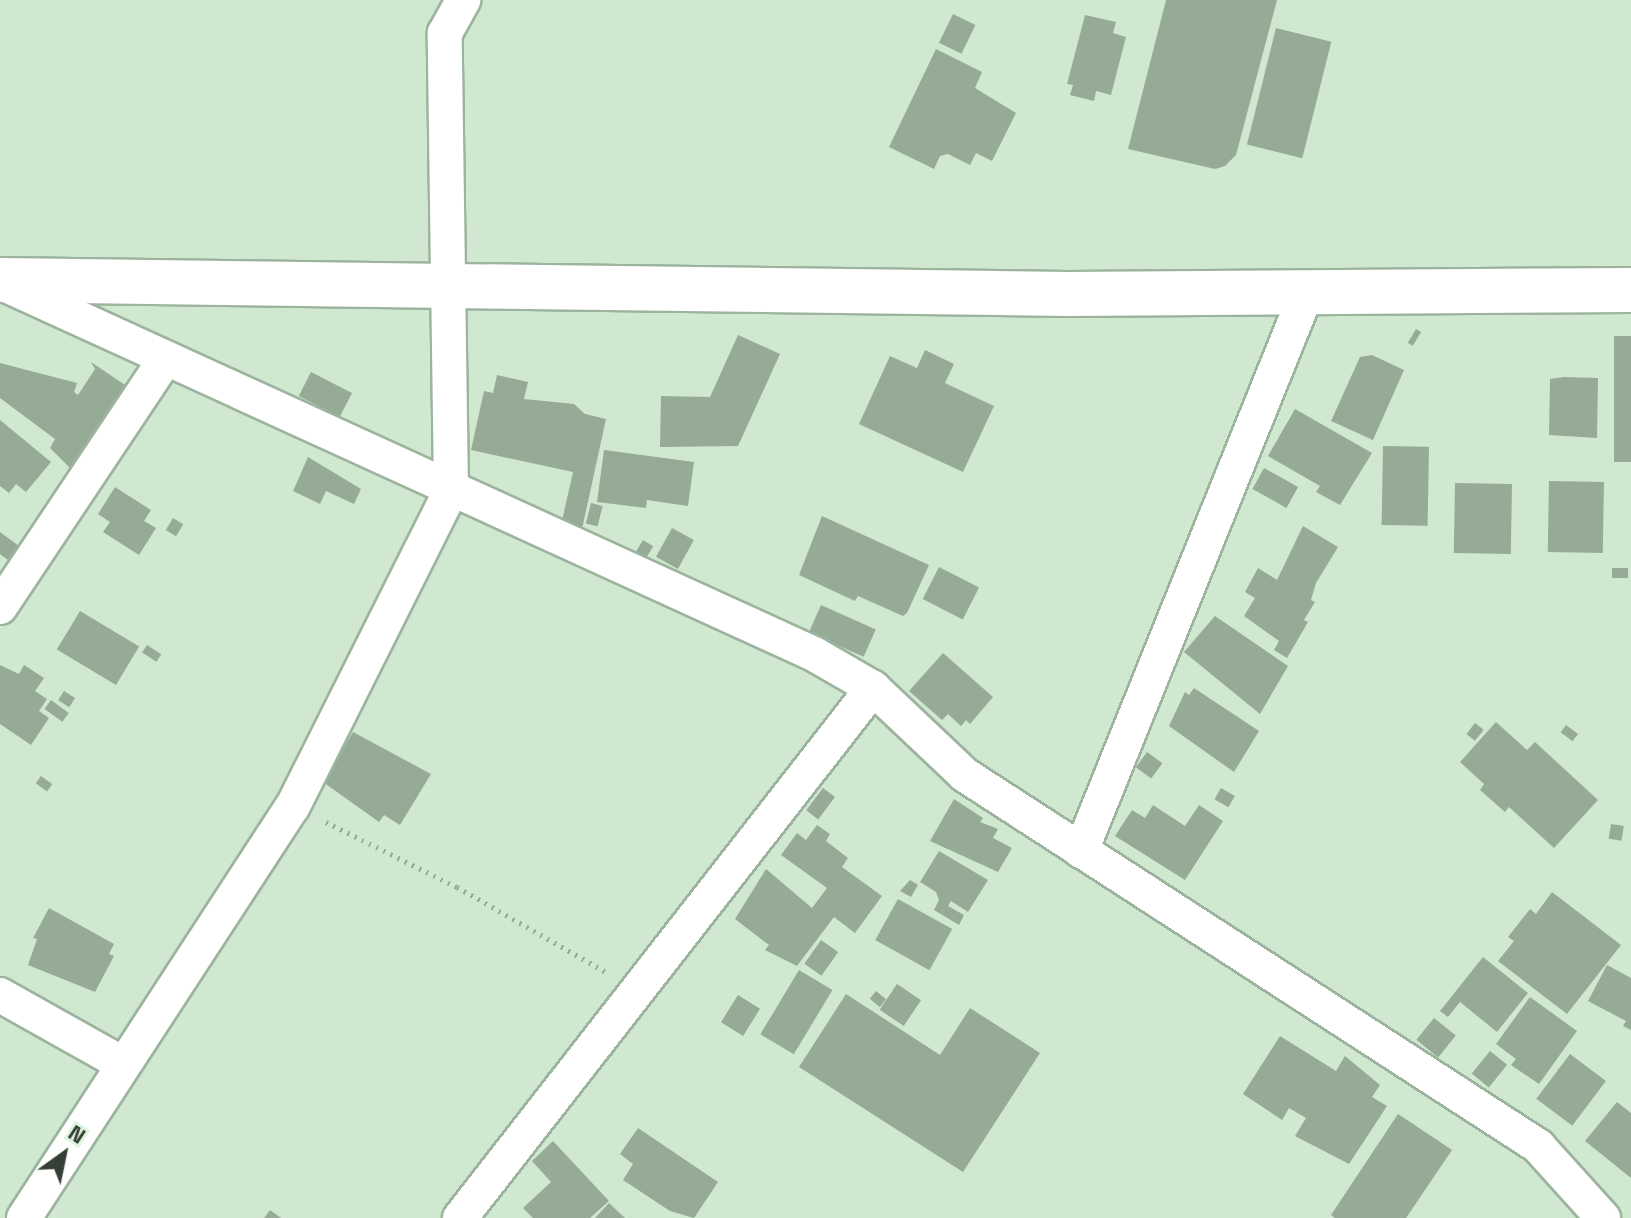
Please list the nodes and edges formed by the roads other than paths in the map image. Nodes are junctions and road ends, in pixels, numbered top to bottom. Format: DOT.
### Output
graph roads {
  1 [pos="463,0"];
  2 [pos="0,281"];
  3 [pos="446,282"];
  4 [pos="1631,290"];
  5 [pos="1307,292"];
  6 [pos="166,358"];
  7 [pos="451,490"];
  8 [pos="0,607"];
  9 [pos="873,688"];
  10 [pos="1081,851"];
  11 [pos="0,995"];
  12 [pos="123,1064"];
  13 [pos="1631,1205"];
  14 [pos="24,1218"];
  15 [pos="460,1218"];
  16 [pos="1603,1218"];
  17 [pos="1617,1218"];
  1 -- 3 [label="street"];
  2 -- 3 [label="street"];
  2 -- 6 [label="street"];
  3 -- 5 [label="street"];
  3 -- 7 [label="street"];
  4 -- 5 [label="street"];
  5 -- 10 [label="street"];
  6 -- 7 [label="street"];
  6 -- 8 [label="street"];
  7 -- 9 [label="street"];
  7 -- 12 [label="street"];
  9 -- 10 [label="street"];
  9 -- 15 [label="street"];
  10 -- 16 [label="street"];
  11 -- 12 [label="street"];
  12 -- 14 [label="street"];
  13 -- 17 [label="street"];
}
